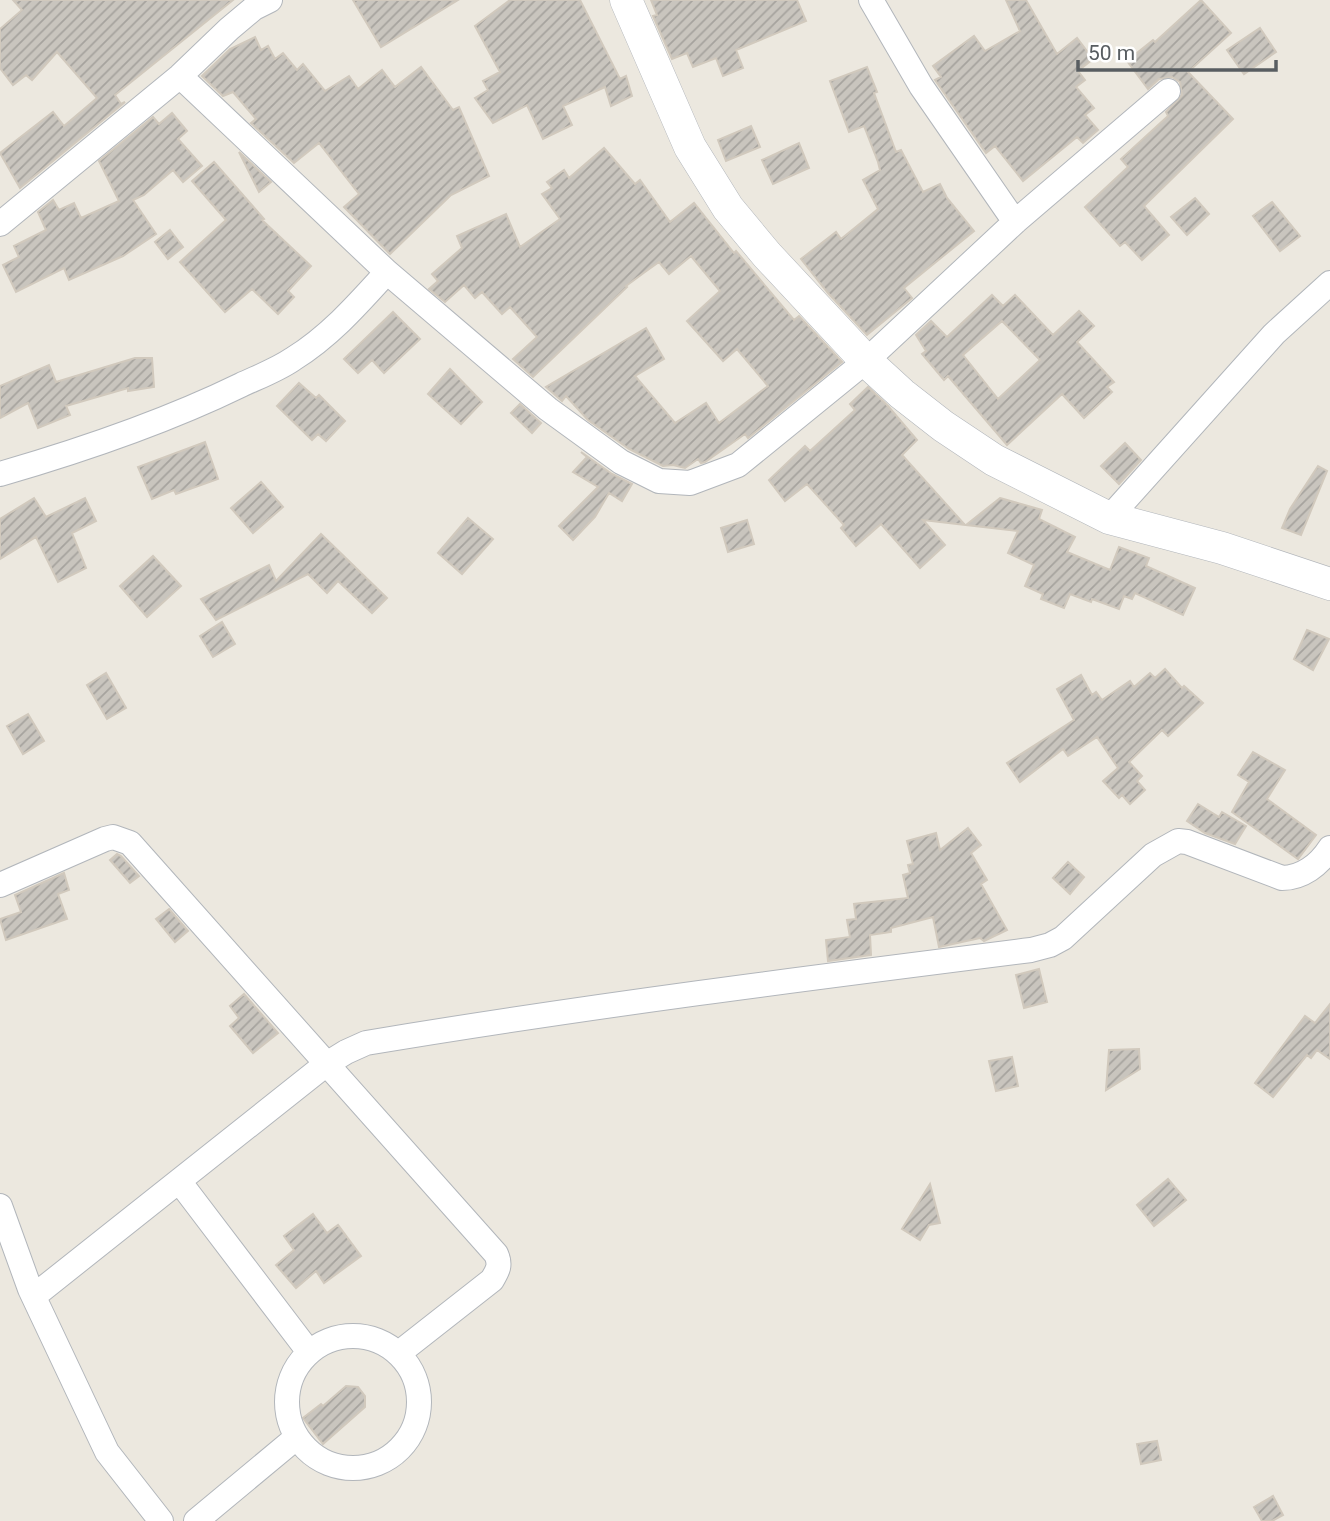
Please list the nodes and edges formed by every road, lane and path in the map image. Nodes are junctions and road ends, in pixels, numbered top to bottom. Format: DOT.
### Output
graph roads {
  1 [pos="270,0"];
  2 [pos="626,0"];
  3 [pos="871,0"];
  4 [pos="180,76"];
  5 [pos="1168,91"];
  6 [pos="1015,222"];
  7 [pos="0,224"];
  8 [pos="387,272"];
  9 [pos="1330,283"];
  10 [pos="866,361"];
  11 [pos="0,474"];
  12 [pos="1109,517"];
  13 [pos="1330,584"];
  14 [pos="1330,848"];
  15 [pos="0,885"];
  16 [pos="326,1065"];
  17 [pos="179,1181"];
  18 [pos="0,1206"];
  19 [pos="34,1296"];
  20 [pos="309,1352"];
  21 [pos="399,1353"];
  22 [pos="297,1437"];
  23 [pos="160,1521"];
  24 [pos="196,1521"];
  1 -- 4 [label="street"];
  2 -- 10 [label="street"];
  3 -- 6 [label="street"];
  4 -- 7 [label="street"];
  4 -- 8 [label="street"];
  5 -- 6 [label="street"];
  6 -- 10 [label="street"];
  8 -- 10 [label="street"];
  8 -- 11 [label="street"];
  9 -- 12 [label="street"];
  10 -- 12 [label="street"];
  12 -- 13 [label="street"];
  14 -- 16 [label="street"];
  15 -- 16 [label="street"];
  16 -- 17 [label="street"];
  16 -- 21 [label="street"];
  17 -- 19 [label="street"];
  17 -- 20 [label="street"];
  18 -- 19 [label="street"];
  19 -- 23 [label="street"];
  20 -- 21 [label="street"];
  20 -- 22 [label="street"];
  21 -- 22 [label="street"];
  22 -- 24 [label="street"];
}
